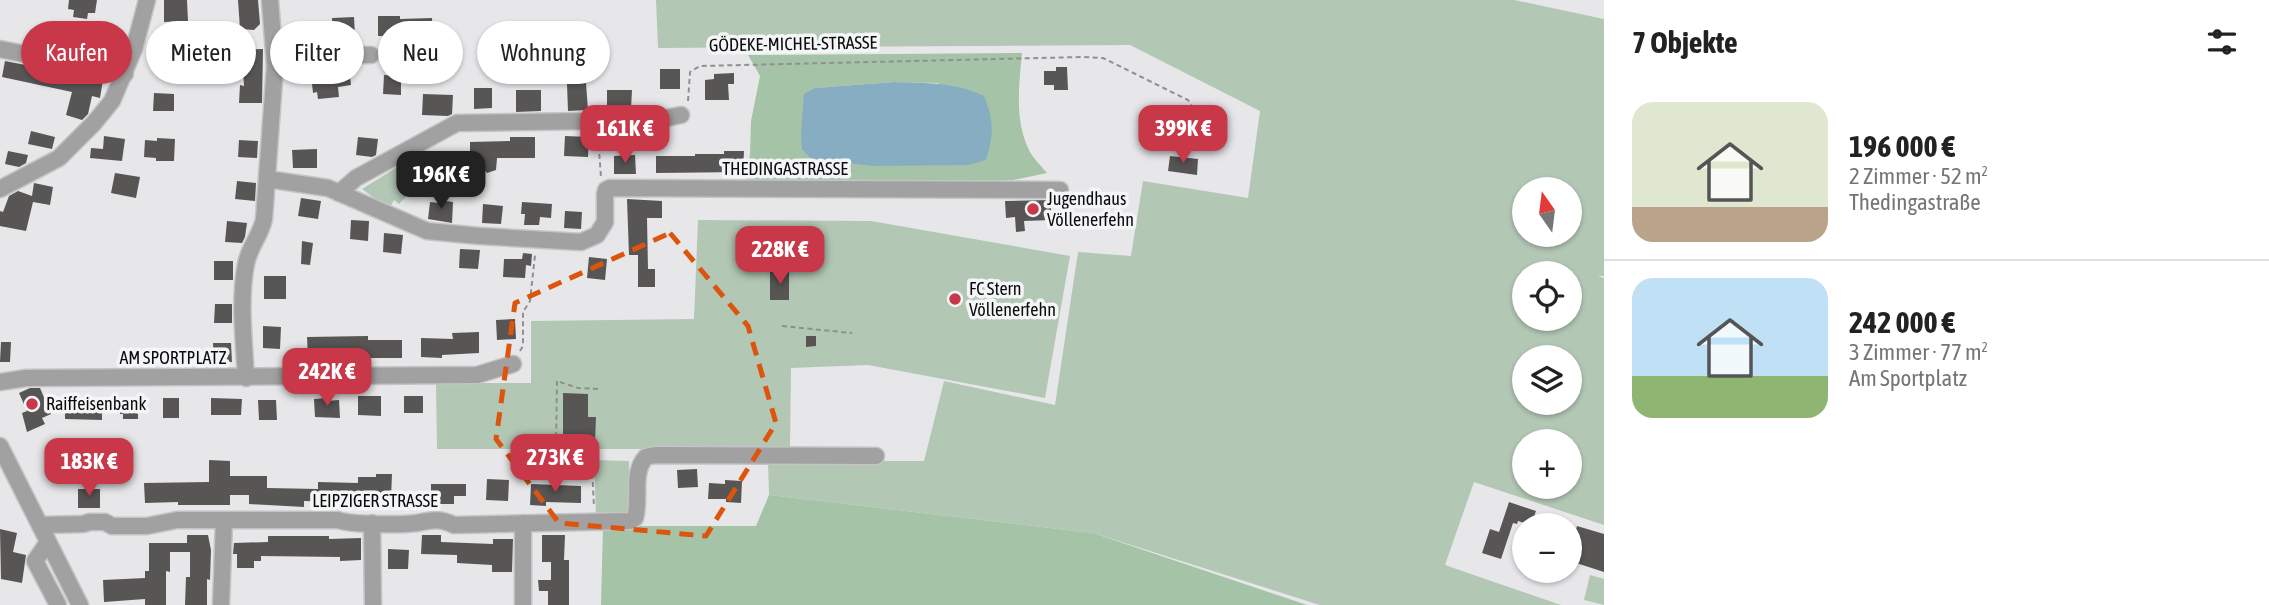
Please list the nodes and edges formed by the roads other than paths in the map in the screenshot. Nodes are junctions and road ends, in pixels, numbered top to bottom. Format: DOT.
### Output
graph roads {
  1 [pos="147,0"];
  2 [pos="270,0"];
  3 [pos="272,21"];
  4 [pos="0,49"];
  5 [pos="132,50"];
  6 [pos="21,53"];
  7 [pos="364,55"];
  8 [pos="371,55"];
  9 [pos="120,84"];
  10 [pos="274,84"];
  11 [pos="681,115"];
  12 [pos="267,179"];
  13 [pos="0,189"];
  14 [pos="1060,190"];
  15 [pos="339,193"];
  16 [pos="513,364"];
  17 [pos="246,378"];
  18 [pos="0,382"];
  19 [pos="0,446"];
  20 [pos="876,456"];
  21 [pos="224,520"];
  22 [pos="372,523"];
  23 [pos="523,523"];
  24 [pos="40,525"];
  25 [pos="48,541"];
  26 [pos="58,605"];
  27 [pos="80,605"];
  28 [pos="221,605"];
  29 [pos="373,605"];
  30 [pos="523,605"];
  1 -- 5 [label="street"];
  2 -- 3 [label="street"];
  4 -- 6 [label="street"];
  7 -- 8 [label="street"];
  9 -- 13 [label="street"];
  10 -- 12 [label="street"];
  11 -- 15 [label="street"];
  12 -- 15 [label="street"];
  12 -- 17 [label="street"];
  14 -- 15 [label="street, THEDINGASTRASSE"];
  16 -- 17 [label="street, AM SPORTPLATZ"];
  17 -- 18 [label="street, AM SPORTPLATZ"];
  19 -- 24 [label="street"];
  20 -- 23 [label="street, LEIPZIGER STRASSE"];
  21 -- 22 [label="street, LEIPZIGER STRASSE"];
  21 -- 24 [label="street, LEIPZIGER STRASSE"];
  21 -- 28 [label="street"];
  22 -- 23 [label="street, LEIPZIGER STRASSE"];
  22 -- 29 [label="street"];
  23 -- 30 [label="street"];
  24 -- 25 [label="street"];
  25 -- 26 [label="street"];
  25 -- 27 [label="street"];
}
